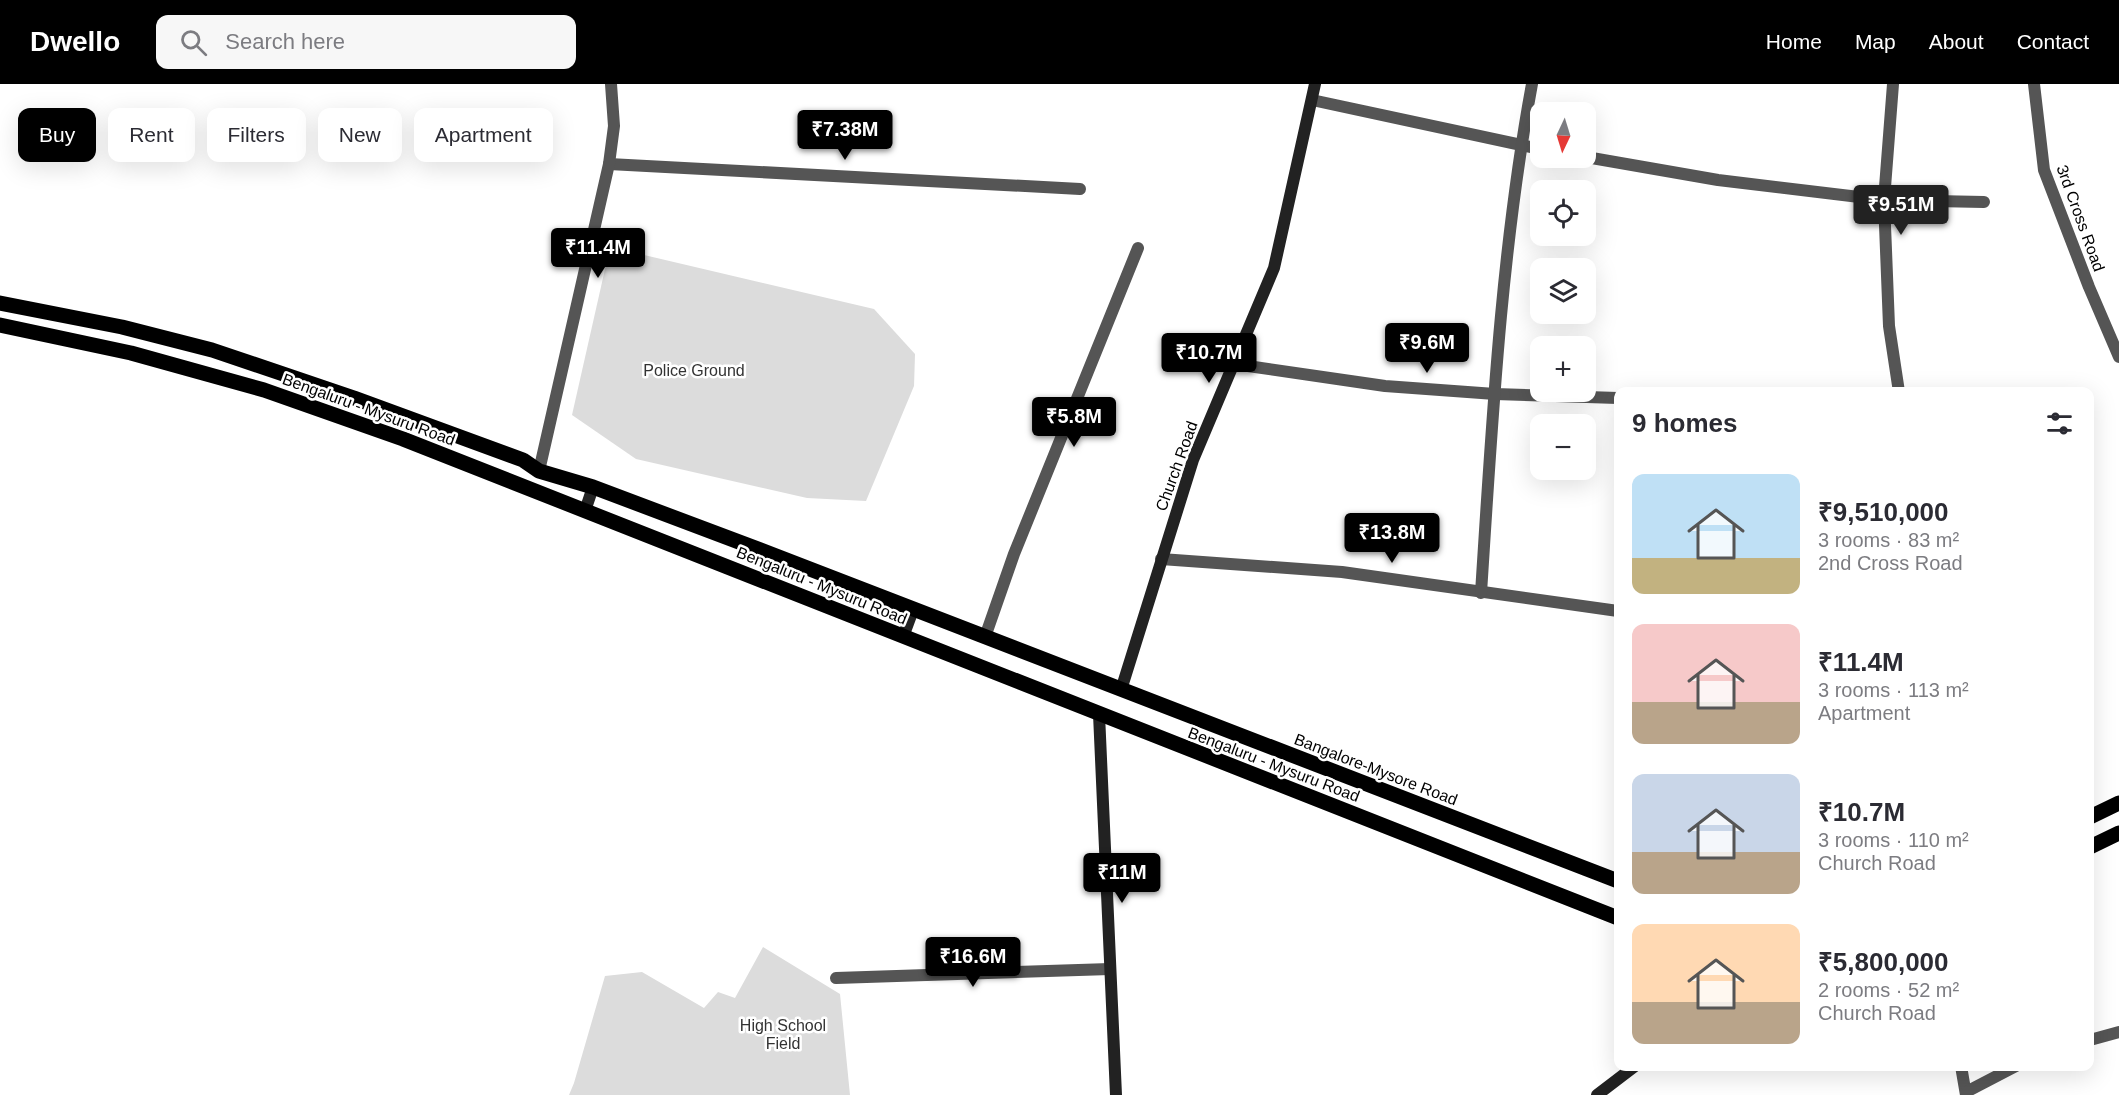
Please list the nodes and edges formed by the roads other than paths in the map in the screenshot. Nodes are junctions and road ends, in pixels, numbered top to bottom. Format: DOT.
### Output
graph roads {
  1 [pos="611,84"];
  2 [pos="1315,84"];
  3 [pos="1532,84"];
  4 [pos="1893,84"];
  5 [pos="2034,84"];
  6 [pos="1312,100"];
  7 [pos="1520,145"];
  8 [pos="1530,147"];
  9 [pos="1596,159"];
  10 [pos="609,164"];
  11 [pos="1080,189"];
  12 [pos="1884,200"];
  13 [pos="1984,202"];
  14 [pos="1138,248"];
  15 [pos="0,303"];
  16 [pos="0,325"];
  17 [pos="2119,357"];
  18 [pos="1234,364"];
  19 [pos="1898,387"];
  20 [pos="1495,394"];
  21 [pos="1614,398"];
  22 [pos="539,471"];
  23 [pos="593,487"];
  24 [pos="585,511"];
  25 [pos="1161,560"];
  26 [pos="1481,593"];
  27 [pos="913,609"];
  28 [pos="1614,611"];
  29 [pos="903,637"];
  30 [pos="985,638"];
  31 [pos="1121,690"];
  32 [pos="1099,714"];
  33 [pos="2119,803"];
  34 [pos="2094,815"];
  35 [pos="2119,833"];
  36 [pos="2094,845"];
  37 [pos="1614,879"];
  38 [pos="1614,916"];
  39 [pos="1110,969"];
  40 [pos="836,978"];
  41 [pos="2119,1032"];
  42 [pos="2094,1039"];
  43 [pos="1628,1071"];
  44 [pos="1962,1071"];
  45 [pos="2007,1071"];
  46 [pos="1966,1094"];
  47 [pos="1116,1095"];
  48 [pos="1597,1095"];
  1 -- 10 [label="street"];
  2 -- 6 [label="street, Church Road"];
  3 -- 7 [label="street"];
  4 -- 12 [label="street"];
  5 -- 17 [label="street, 3rd Cross Road"];
  6 -- 7 [label="street"];
  6 -- 18 [label="street, Church Road"];
  7 -- 8 [label="street"];
  7 -- 20 [label="street"];
  9 -- 12 [label="street"];
  10 -- 11 [label="street"];
  10 -- 22 [label="street"];
  12 -- 13 [label="street"];
  12 -- 19 [label="street"];
  14 -- 30 [label="street"];
  15 -- 22 [label="main road, Bengaluru - Mysuru Road"];
  16 -- 24 [label="main road, Bengaluru - Mysuru Road"];
  18 -- 20 [label="street"];
  18 -- 25 [label="street, Church Road"];
  20 -- 21 [label="street"];
  20 -- 26 [label="street"];
  22 -- 23 [label="main road, Bengaluru - Mysuru Road"];
  23 -- 24 [label="street"];
  23 -- 27 [label="main road, Bengaluru - Mysuru Road"];
  24 -- 29 [label="main road, Bengaluru - Mysuru Road"];
  25 -- 26 [label="street"];
  25 -- 31 [label="street, Church Road"];
  26 -- 28 [label="street"];
  27 -- 29 [label="street"];
  27 -- 30 [label="main road, Bengaluru - Mysuru Road"];
  29 -- 32 [label="main road, Bengaluru - Mysuru Road"];
  30 -- 31 [label="main road, Bengaluru - Mysuru Road"];
  31 -- 37 [label="main road, Bangalore-Mysore Road"];
  32 -- 38 [label="main road, Bengaluru - Mysuru Road"];
  32 -- 39 [label="street"];
  33 -- 34 [label="main road"];
  35 -- 36 [label="main road"];
  39 -- 40 [label="street"];
  39 -- 47 [label="street"];
  41 -- 42 [label="street"];
  43 -- 48 [label="street"];
  44 -- 46 [label="street"];
  45 -- 46 [label="street"];
}
